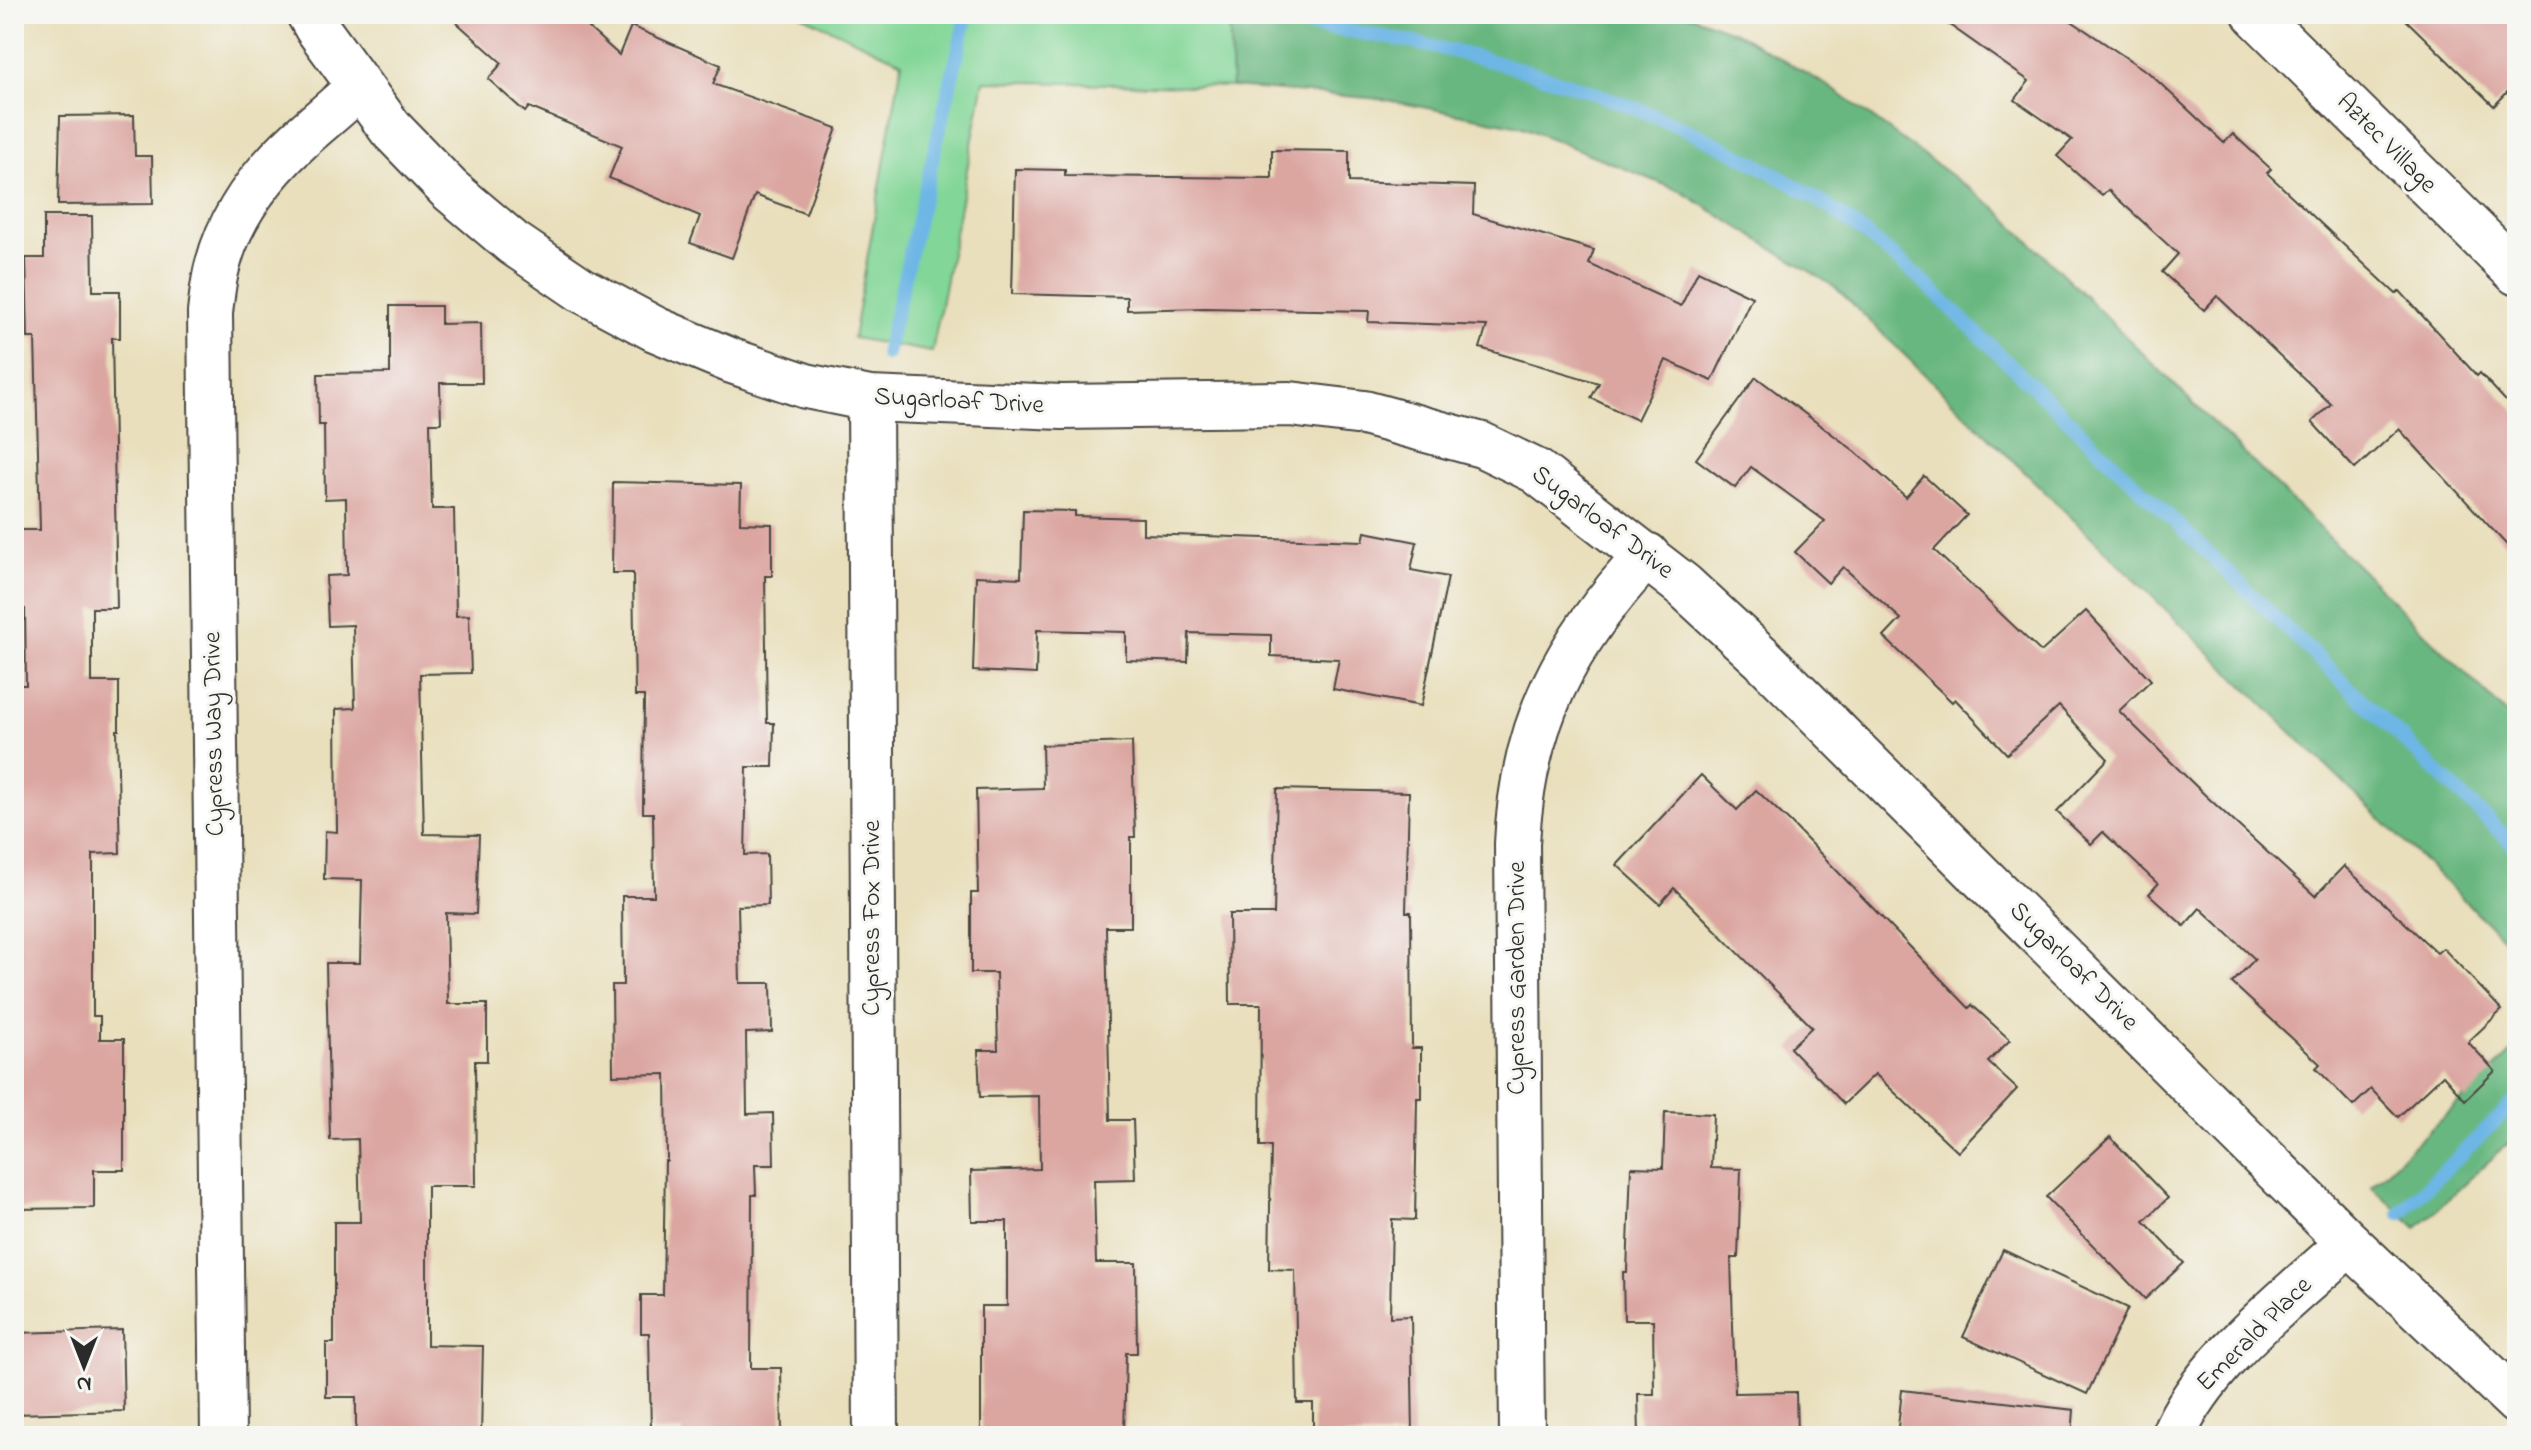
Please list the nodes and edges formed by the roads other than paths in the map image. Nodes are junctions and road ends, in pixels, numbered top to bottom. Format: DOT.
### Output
graph roads {
  1 [pos="309,14"];
  2 [pos="2255,14"];
  3 [pos="359,86"];
  4 [pos="2517,273"];
  5 [pos="870,399"];
  6 [pos="1647,555"];
  7 [pos="2349,1243"];
  8 [pos="2517,1402"];
  9 [pos="223,1436"];
  10 [pos="876,1436"];
  11 [pos="1522,1436"];
  12 [pos="2173,1436"];
  1 -- 3 [label="street, Sugarloaf Drive"];
  2 -- 4 [label="street, Aztec Village"];
  3 -- 5 [label="street, Sugarloaf Drive"];
  3 -- 9 [label="street, Cypress Way Drive"];
  5 -- 6 [label="street, Sugarloaf Drive"];
  5 -- 10 [label="street, Cypress Fox Drive"];
  6 -- 7 [label="street, Sugarloaf Drive"];
  6 -- 11 [label="street, Cypress Garden Drive"];
  7 -- 8 [label="street, Sugarloaf Drive"];
  7 -- 12 [label="street, Emerald Place"];
}
